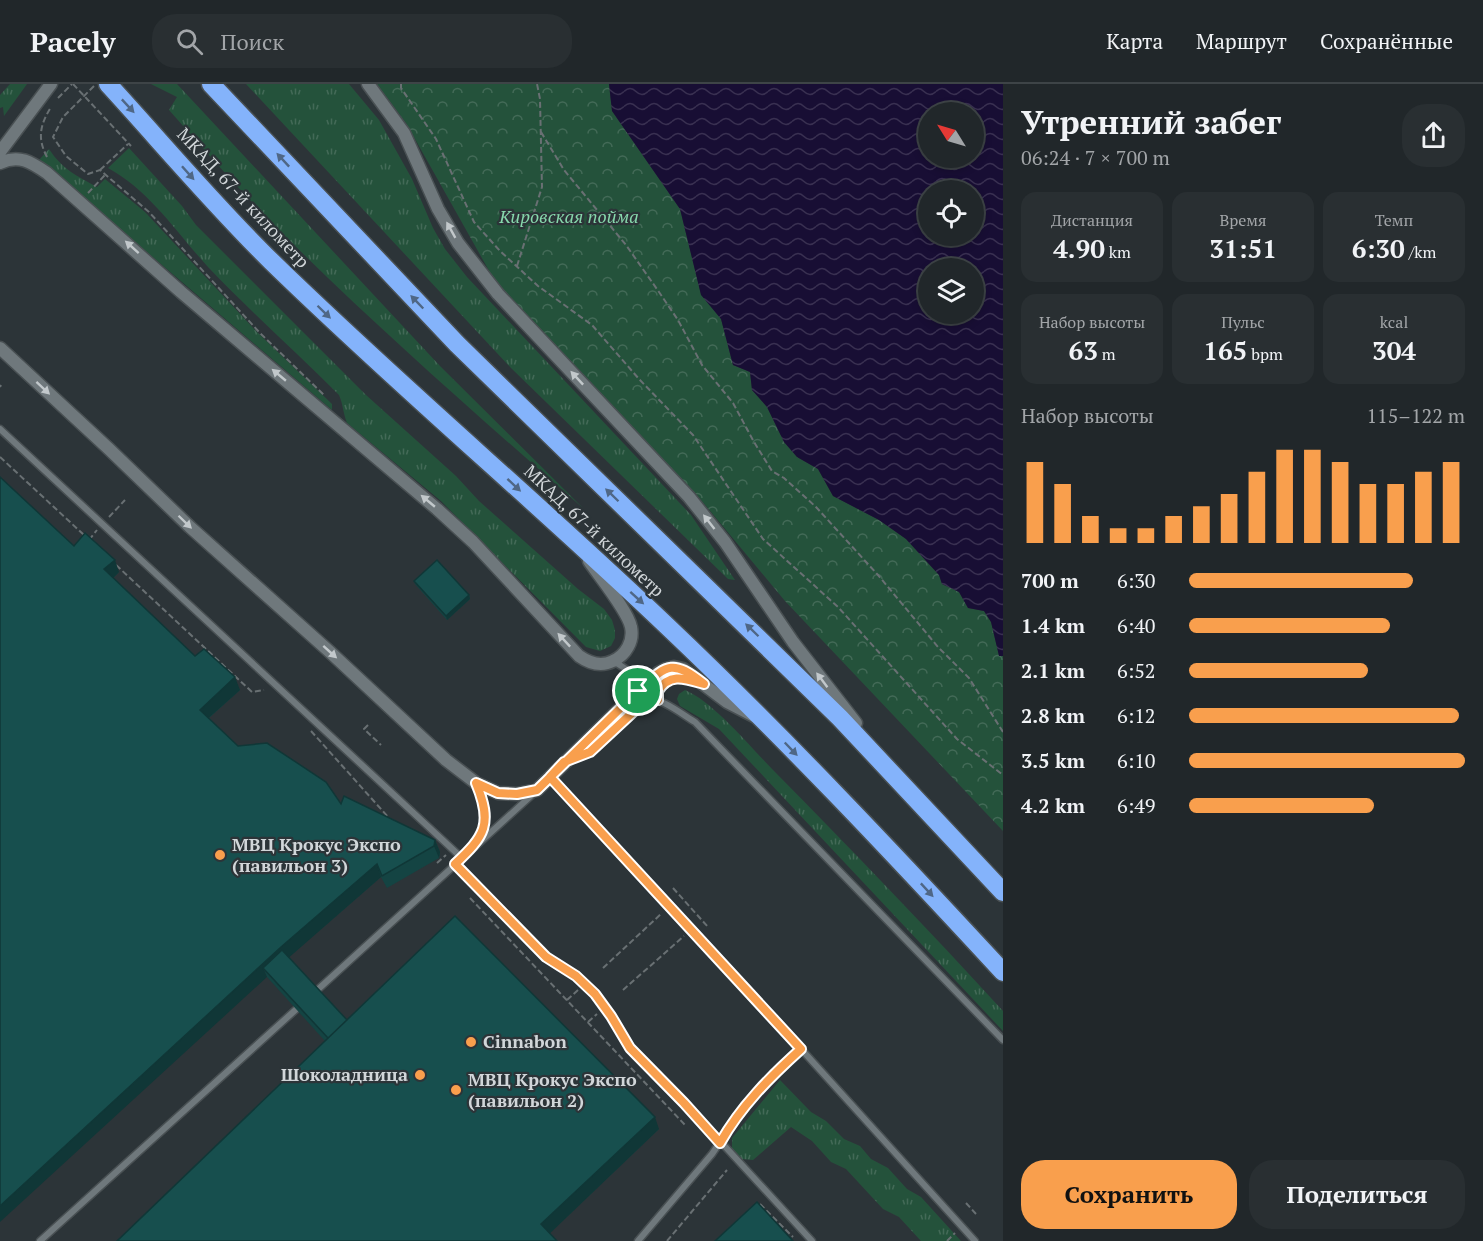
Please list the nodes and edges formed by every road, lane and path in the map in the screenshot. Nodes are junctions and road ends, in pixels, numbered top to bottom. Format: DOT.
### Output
graph roads {
  1 [pos="51,84"];
  2 [pos="72,84"];
  3 [pos="96,84"];
  4 [pos="108,84"];
  5 [pos="211,84"];
  6 [pos="368,84"];
  7 [pos="401,84"];
  8 [pos="537,84"];
  9 [pos="541,132"];
  10 [pos="0,152"];
  11 [pos="49,159"];
  12 [pos="0,163"];
  13 [pos="100,170"];
  14 [pos="105,176"];
  15 [pos="87,194"];
  16 [pos="517,266"];
  17 [pos="0,348"];
  18 [pos="327,398"];
  19 [pos="0,429"];
  20 [pos="0,457"];
  21 [pos="89,540"];
  22 [pos="578,545"];
  23 [pos="114,563"];
  24 [pos="613,661"];
  25 [pos="704,684"];
  26 [pos="271,688"];
  27 [pos="638,691"];
  28 [pos="658,700"];
  29 [pos="762,720"];
  30 [pos="368,724"];
  31 [pos="310,729"];
  32 [pos="1003,732"];
  33 [pos="381,745"];
  34 [pos="564,762"];
  35 [pos="1003,775"];
  36 [pos="550,777"];
  37 [pos="476,783"];
  38 [pos="537,790"];
  39 [pos="924,808"];
  40 [pos="392,821"];
  41 [pos="473,848"];
  42 [pos="439,850"];
  43 [pos="446,856"];
  44 [pos="462,858"];
  45 [pos="455,864"];
  46 [pos="673,888"];
  47 [pos="1003,892"];
  48 [pos="470,898"];
  49 [pos="663,912"];
  50 [pos="708,927"];
  51 [pos="684,936"];
  52 [pos="603,968"];
  53 [pos="1003,972"];
  54 [pos="580,988"];
  55 [pos="623,990"];
  56 [pos="567,1000"];
  57 [pos="601,1011"];
  58 [pos="588,1022"];
  59 [pos="1003,1040"];
  60 [pos="801,1049"];
  61 [pos="686,1126"];
  62 [pos="720,1143"];
  63 [pos="727,1170"];
  64 [pos="966,1203"];
  65 [pos="760,1204"];
  66 [pos="975,1214"];
  67 [pos="955,1233"];
  68 [pos="40,1241"];
  69 [pos="638,1241"];
  70 [pos="667,1241"];
  71 [pos="797,1241"];
  72 [pos="812,1241"];
  73 [pos="947,1241"];
  74 [pos="975,1241"];
  1 -- 10 [label="street"];
  2 -- 11 [label="path"];
  2 -- 13 [label="path, bridge"];
  3 -- 13 [label="path"];
  4 -- 22 [label="highway, МКАД, 67-й километр, one-way"];
  39 -- 5 [label="highway, МКАД, 67-й километр, one-way"];
  39 -- 6 [label="street, one-way"];
  7 -- 16 [label="path"];
  8 -- 9 [label="path"];
  9 -- 16 [label="path"];
  9 -- 32 [label="path"];
  24 -- 12 [label="street, one-way"];
  13 -- 14 [label="path"];
  14 -- 15 [label="path"];
  14 -- 18 [label="path"];
  16 -- 35 [label="path"];
  17 -- 37 [label="street, one-way"];
  19 -- 44 [label="lane"];
  20 -- 21 [label="path"];
  22 -- 24 [label="street"];
  22 -- 29 [label="highway, МКАД, 67-й километр, one-way"];
  23 -- 26 [label="path"];
  24 -- 27 [label="lane"];
  25 -- 27 [label="street"];
  25 -- 28 [label="lane"];
  25 -- 29 [label="street"];
  27 -- 34 [label="street"];
  28 -- 34 [label="lane"];
  28 -- 59 [label="lane"];
  29 -- 53 [label="highway, МКАД, 67-й километр, one-way"];
  30 -- 33 [label="path"];
  31 -- 40 [label="path"];
  34 -- 36 [label="street"];
  36 -- 38 [label="street"];
  36 -- 60 [label="lane"];
  37 -- 38 [label="street"];
  37 -- 41 [label="lane"];
  38 -- 41 [label="lane"];
  39 -- 47 [label="highway, МКАД, 67-й километр"];
  41 -- 44 [label="lane"];
  42 -- 43 [label="path"];
  44 -- 45 [label="lane"];
  45 -- 62 [label="lane"];
  45 -- 68 [label="lane"];
  46 -- 50 [label="path"];
  48 -- 56 [label="path"];
  49 -- 52 [label="path"];
  51 -- 55 [label="path"];
  54 -- 56 [label="path"];
  56 -- 58 [label="path"];
  57 -- 58 [label="path"];
  58 -- 61 [label="path"];
  60 -- 62 [label="lane"];
  60 -- 74 [label="lane"];
  62 -- 69 [label="lane"];
  62 -- 72 [label="lane"];
  63 -- 70 [label="path"];
  64 -- 66 [label="path"];
  65 -- 71 [label="path"];
  67 -- 73 [label="path"];
}
